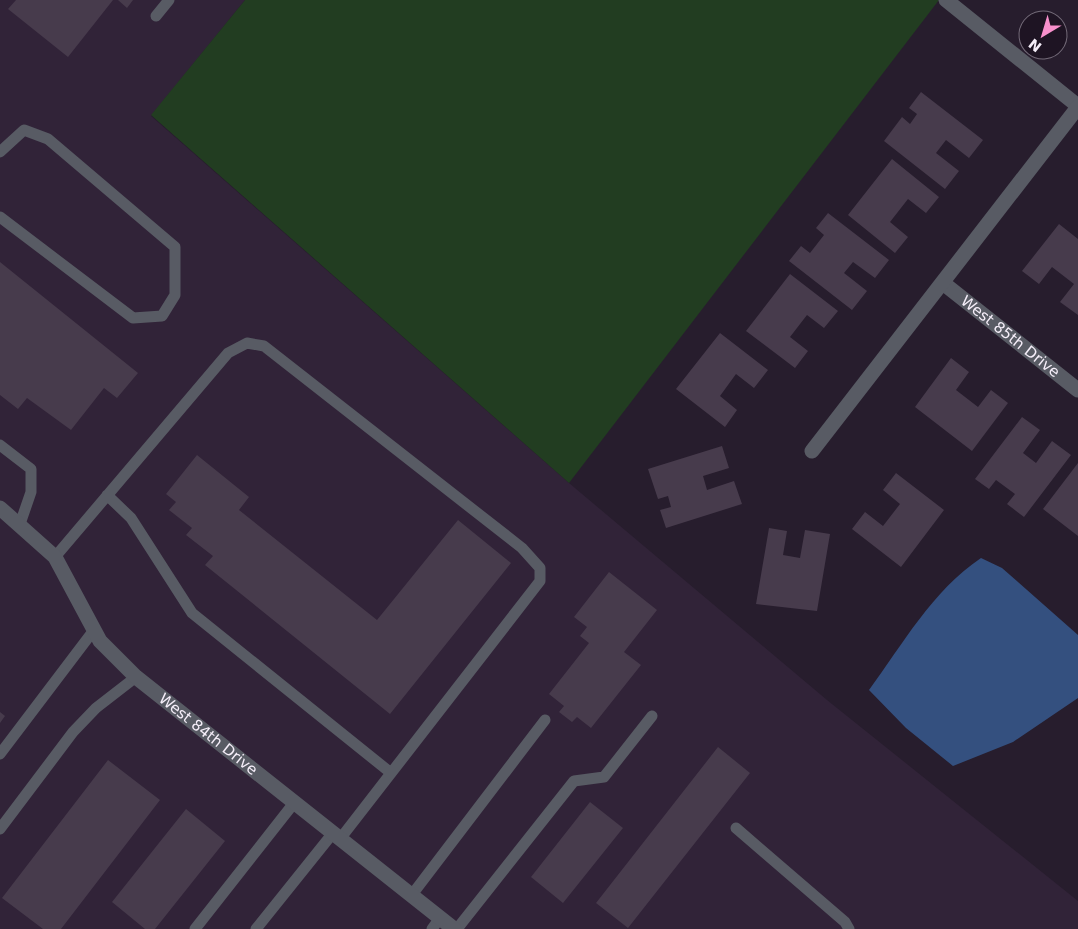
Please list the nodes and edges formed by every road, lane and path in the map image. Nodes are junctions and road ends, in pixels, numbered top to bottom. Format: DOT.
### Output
graph roads {
  1 [pos="169,0"];
  2 [pos="946,0"];
  3 [pos="156,16"];
  4 [pos="1078,106"];
  5 [pos="0,152"];
  6 [pos="0,217"];
  7 [pos="943,283"];
  8 [pos="1078,390"];
  9 [pos="0,445"];
  10 [pos="812,450"];
  11 [pos="107,495"];
  12 [pos="2,513"];
  13 [pos="20,524"];
  14 [pos="55,557"];
  15 [pos="94,630"];
  16 [pos="136,677"];
  17 [pos="652,716"];
  18 [pos="545,720"];
  19 [pos="0,754"];
  20 [pos="391,773"];
  21 [pos="294,803"];
  22 [pos="736,828"];
  23 [pos="0,829"];
  24 [pos="336,836"];
  25 [pos="411,896"];
  26 [pos="436,924"];
  27 [pos="195,929"];
  28 [pos="256,929"];
  29 [pos="455,929"];
  30 [pos="850,929"];
  1 -- 3 [label="lane"];
  2 -- 4 [label="street"];
  4 -- 7 [label="street"];
  5 -- 6 [label="lane"];
  7 -- 8 [label="street, West 85th Drive"];
  7 -- 10 [label="street"];
  9 -- 13 [label="lane"];
  11 -- 14 [label="lane"];
  11 -- 20 [label="lane"];
  11 -- 20 [label="lane"];
  12 -- 13 [label="street, West 84th Drive"];
  13 -- 14 [label="street, West 84th Drive"];
  14 -- 15 [label="street, West 84th Drive"];
  15 -- 16 [label="street, West 84th Drive"];
  15 -- 19 [label="lane"];
  16 -- 21 [label="street, West 84th Drive"];
  16 -- 23 [label="lane"];
  17 -- 29 [label="lane"];
  18 -- 25 [label="lane"];
  20 -- 24 [label="lane"];
  21 -- 24 [label="street, West 84th Drive"];
  21 -- 27 [label="lane"];
  22 -- 30 [label="lane"];
  24 -- 25 [label="street, West 84th Drive"];
  24 -- 28 [label="lane"];
  25 -- 26 [label="street, West 84th Drive"];
  26 -- 29 [label="street, West 84th Drive"];
}
